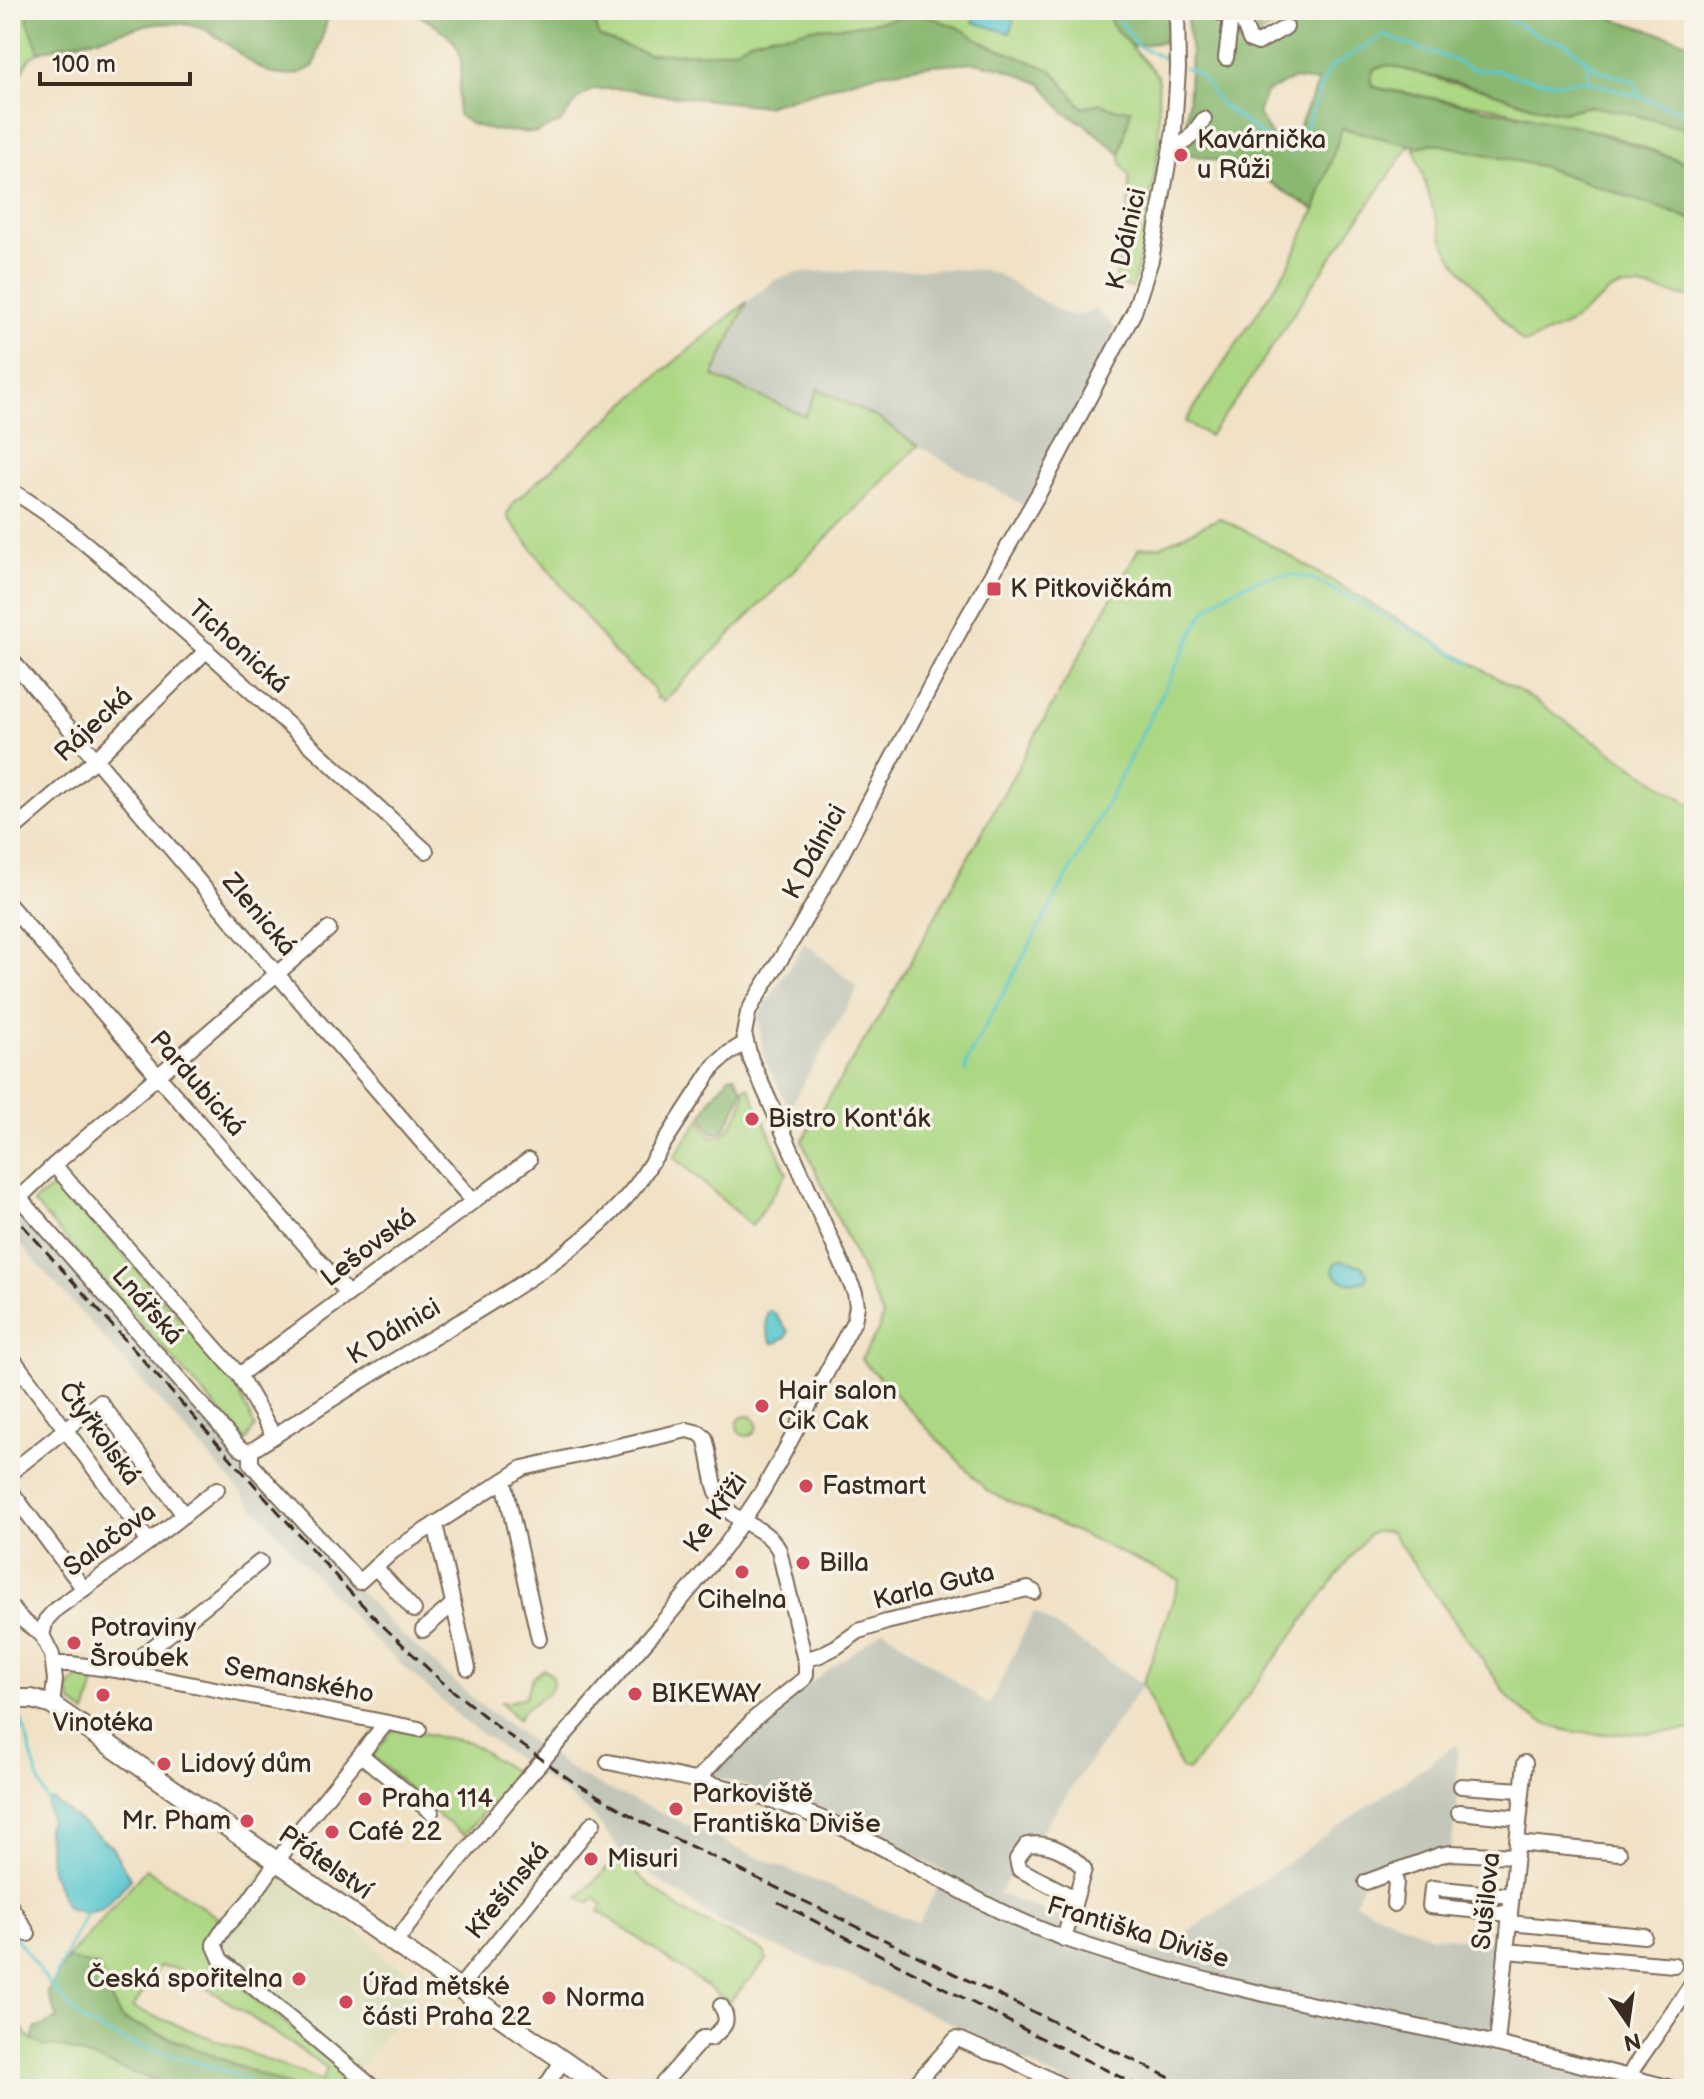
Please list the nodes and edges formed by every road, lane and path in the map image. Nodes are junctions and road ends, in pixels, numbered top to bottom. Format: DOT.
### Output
graph roads {
  1 [pos="1177,10"];
  2 [pos="1213,10"];
  3 [pos="1231,17"];
  4 [pos="1286,27"];
  5 [pos="1226,58"];
  6 [pos="1204,119"];
  7 [pos="1171,146"];
  8 [pos="10,490"];
  9 [pos="207,650"];
  10 [pos="10,658"];
  11 [pos="96,759"];
  12 [pos="10,832"];
  13 [pos="426,851"];
  14 [pos="10,906"];
  15 [pos="329,929"];
  16 [pos="277,974"];
  17 [pos="745,1043"];
  18 [pos="159,1076"];
  19 [pos="529,1160"];
  20 [pos="54,1165"];
  21 [pos="15,1192"];
  22 [pos="473,1201"];
  23 [pos="348,1294"];
  24 [pos="10,1355"];
  25 [pos="239,1375"];
  26 [pos="65,1429"];
  27 [pos="274,1436"];
  28 [pos="251,1451"];
  29 [pos="10,1473"];
  30 [pos="504,1481"];
  31 [pos="217,1489"];
  32 [pos="10,1490"];
  33 [pos="184,1515"];
  34 [pos="743,1520"];
  35 [pos="435,1524"];
  36 [pos="149,1542"];
  37 [pos="260,1562"];
  38 [pos="375,1567"];
  39 [pos="84,1589"];
  40 [pos="1034,1592"];
  41 [pos="453,1604"];
  42 [pos="10,1606"];
  43 [pos="414,1610"];
  44 [pos="423,1630"];
  45 [pos="42,1635"];
  46 [pos="539,1639"];
  47 [pos="805,1660"];
  48 [pos="55,1664"];
  49 [pos="468,1668"];
  50 [pos="123,1671"];
  51 [pos="10,1699"];
  52 [pos="52,1705"];
  53 [pos="386,1723"];
  54 [pos="419,1729"];
  55 [pos="361,1755"];
  56 [pos="608,1762"];
  57 [pos="1525,1763"];
  58 [pos="697,1780"];
  59 [pos="1461,1786"];
  60 [pos="1522,1790"];
  61 [pos="431,1812"];
  62 [pos="1459,1812"];
  63 [pos="1519,1818"];
  64 [pos="593,1823"];
  65 [pos="1516,1850"];
  66 [pos="1619,1853"];
  67 [pos="276,1861"];
  68 [pos="1393,1872"];
  69 [pos="1366,1882"];
  70 [pos="1512,1896"];
  71 [pos="1074,1901"];
  72 [pos="1394,1904"];
  73 [pos="10,1905"];
  74 [pos="1510,1918"];
  75 [pos="28,1934"];
  76 [pos="1644,1936"];
  77 [pos="1064,1939"];
  78 [pos="395,1943"];
  79 [pos="1506,1951"];
  80 [pos="1674,1965"];
  81 [pos="1694,1981"];
  82 [pos="459,1988"];
  83 [pos="721,2006"];
  84 [pos="1497,2044"];
  85 [pos="563,2060"];
  86 [pos="1629,2077"];
  87 [pos="375,2089"];
  88 [pos="544,2089"];
  89 [pos="604,2089"];
  90 [pos="658,2089"];
  91 [pos="911,2089"];
  92 [pos="1068,2089"];
  93 [pos="1675,2089"];
  1 -- 7 [label="street, K Dálnici"];
  2 -- 3 [label="street"];
  3 -- 4 [label="street"];
  3 -- 5 [label="street"];
  6 -- 7 [label="street"];
  7 -- 17 [label="street, K Dálnici"];
  8 -- 9 [label="street, Tichonická"];
  9 -- 11 [label="street, Rájecká"];
  9 -- 13 [label="street, Tichonická"];
  10 -- 11 [label="street, Zlenická"];
  11 -- 12 [label="street, Rájecká"];
  11 -- 16 [label="street, Zlenická"];
  14 -- 18 [label="street, Pardubická"];
  15 -- 16 [label="street"];
  16 -- 18 [label="street"];
  16 -- 22 [label="street, Zlenická"];
  17 -- 27 [label="street, K Dálnici"];
  17 -- 34 [label="street, Ke Kříži"];
  18 -- 20 [label="street"];
  18 -- 23 [label="street, Pardubická"];
  19 -- 22 [label="street, Lešovská"];
  20 -- 21 [label="street"];
  20 -- 25 [label="street, Lnářská"];
  21 -- 28 [label="street, Lnářská"];
  22 -- 23 [label="street, Lešovská"];
  23 -- 25 [label="street, Lešovská"];
  24 -- 26 [label="street, Čtyřkolská"];
  25 -- 27 [label="street, Lnářská"];
  26 -- 29 [label="street"];
  26 -- 33 [label="street"];
  26 -- 36 [label="street, Čtyřkolská"];
  27 -- 28 [label="street, K Dálnici"];
  28 -- 38 [label="street"];
  30 -- 34 [label="street"];
  30 -- 35 [label="street"];
  30 -- 46 [label="street"];
  31 -- 33 [label="street, Salačova"];
  32 -- 39 [label="street"];
  33 -- 36 [label="street, Salačova"];
  34 -- 47 [label="street"];
  34 -- 78 [label="street, Ke Kříži"];
  35 -- 38 [label="street"];
  35 -- 41 [label="street"];
  36 -- 39 [label="street, Salačova"];
  37 -- 50 [label="street"];
  38 -- 43 [label="street"];
  39 -- 45 [label="street, Salačova"];
  40 -- 47 [label="street, Karla Guta"];
  41 -- 44 [label="street"];
  41 -- 49 [label="street"];
  42 -- 45 [label="street"];
  45 -- 48 [label="street"];
  47 -- 58 [label="street"];
  48 -- 50 [label="street, Semanského"];
  48 -- 52 [label="street"];
  50 -- 53 [label="street, Semanského"];
  51 -- 52 [label="main road, Přátelství"];
  52 -- 67 [label="main road, Přátelství"];
  53 -- 54 [label="street, Semanského"];
  53 -- 55 [label="street"];
  55 -- 61 [label="street"];
  55 -- 67 [label="street"];
  56 -- 58 [label="street, Františka Diviše"];
  57 -- 60 [label="street, Sušilova"];
  58 -- 77 [label="street, Františka Diviše"];
  59 -- 60 [label="street"];
  60 -- 63 [label="street, Sušilova"];
  62 -- 63 [label="street"];
  63 -- 65 [label="street, Sušilova"];
  64 -- 82 [label="street, Křešínská"];
  65 -- 66 [label="street"];
  65 -- 68 [label="street"];
  65 -- 70 [label="street, Sušilova"];
  67 -- 78 [label="main road, Přátelství"];
  67 -- 87 [label="street"];
  68 -- 69 [label="street"];
  68 -- 72 [label="street"];
  70 -- 74 [label="street, Sušilova"];
  70 -- 74 [label="street"];
  71 -- 71 [label="street"];
  71 -- 77 [label="street"];
  73 -- 75 [label="street"];
  74 -- 76 [label="street"];
  74 -- 79 [label="street, Sušilova"];
  77 -- 84 [label="street, Františka Diviše"];
  78 -- 82 [label="main road, Přátelství"];
  79 -- 80 [label="street"];
  79 -- 84 [label="street, Sušilova"];
  81 -- 86 [label="street"];
  82 -- 85 [label="main road, Přátelství"];
  83 -- 90 [label="street"];
  84 -- 86 [label="street, Františka Diviše"];
  85 -- 88 [label="street"];
  85 -- 89 [label="main road, Přátelství"];
  86 -- 93 [label="street, Františka Diviše"];
  91 -- 92 [label="street"];
}
